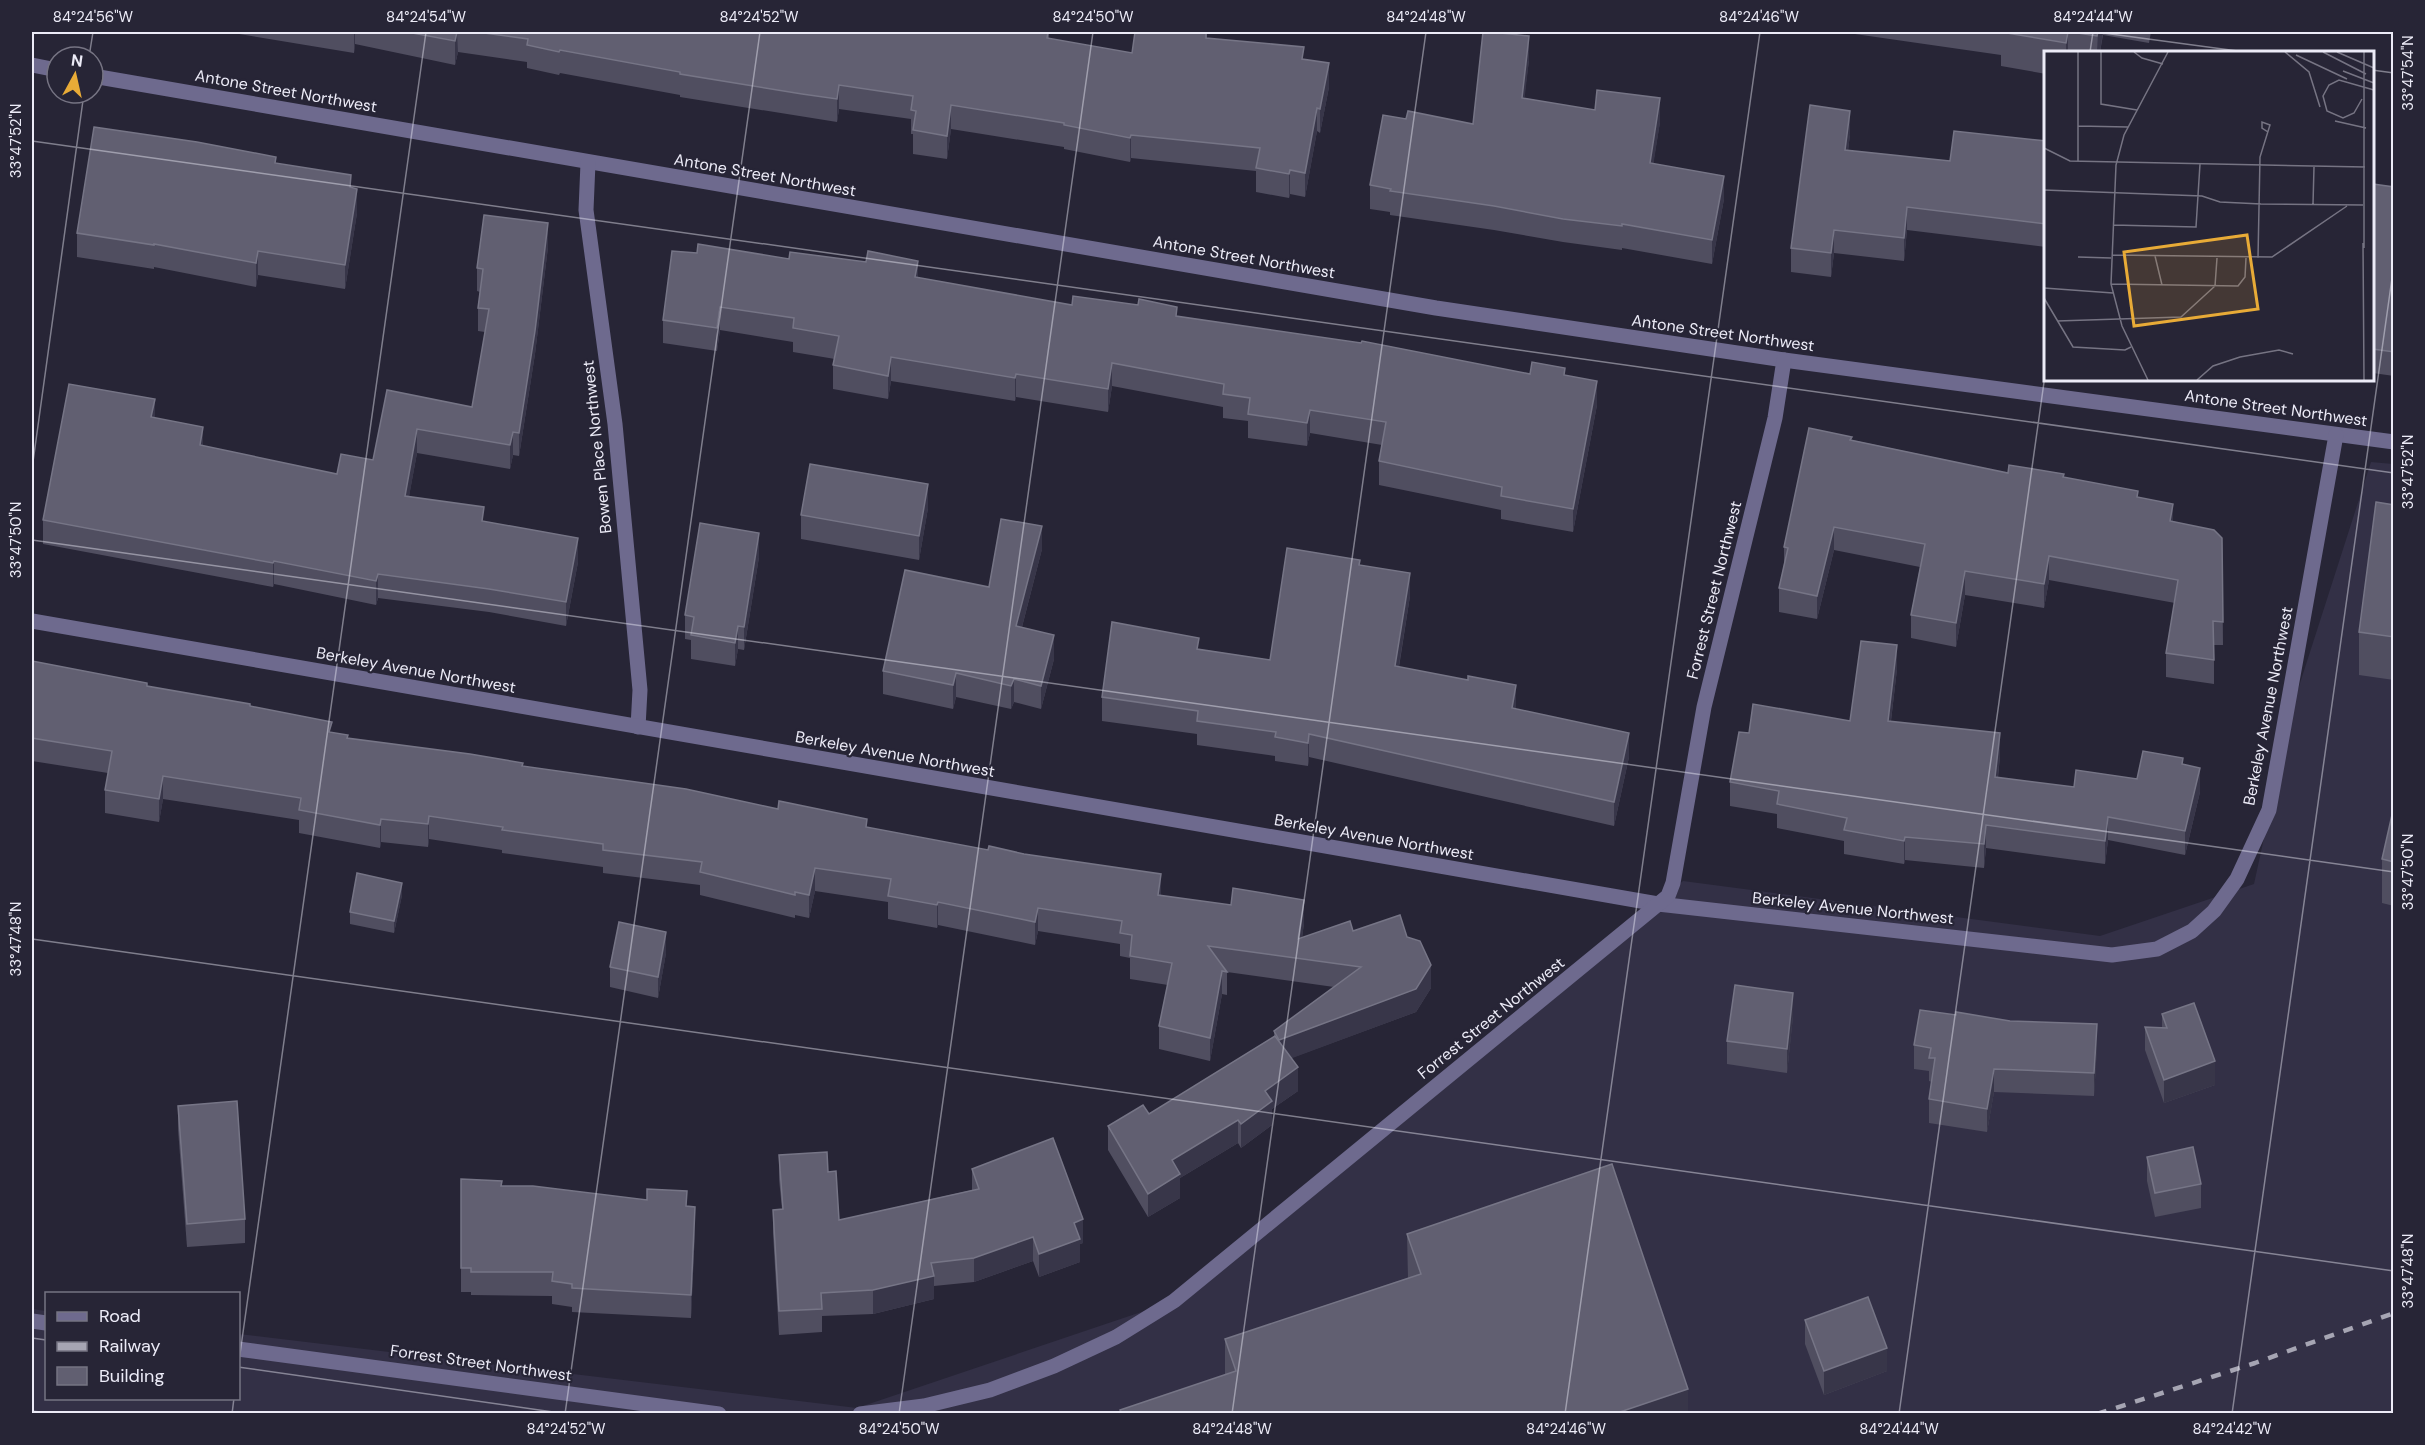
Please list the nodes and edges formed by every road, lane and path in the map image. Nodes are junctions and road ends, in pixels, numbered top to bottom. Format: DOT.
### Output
graph roads {
  1 [pos="105,78"];
  2 [pos="588,163"];
  3 [pos="1784,360"];
  4 [pos="2336,435"];
  5 [pos="2394,442"];
  6 [pos="32,621"];
  7 [pos="638,727"];
  8 [pos="1658,904"];
  9 [pos="240,1348"];
  10 [pos="719,1413"];
  11 [pos="860,1413"];
  1 -- 2 [label="street, Antone Street Northwest"];
  2 -- 3 [label="street, Antone Street Northwest"];
  2 -- 7 [label="street, Bowen Place Northwest"];
  3 -- 4 [label="street, Antone Street Northwest"];
  3 -- 8 [label="street, Forrest Street Northwest"];
  4 -- 5 [label="street, Antone Street Northwest"];
  4 -- 8 [label="street, Berkeley Avenue Northwest"];
  6 -- 7 [label="street, Berkeley Avenue Northwest"];
  7 -- 8 [label="street, Berkeley Avenue Northwest"];
  8 -- 11 [label="street, Forrest Street Northwest"];
  9 -- 10 [label="street, Forrest Street Northwest"];
}
